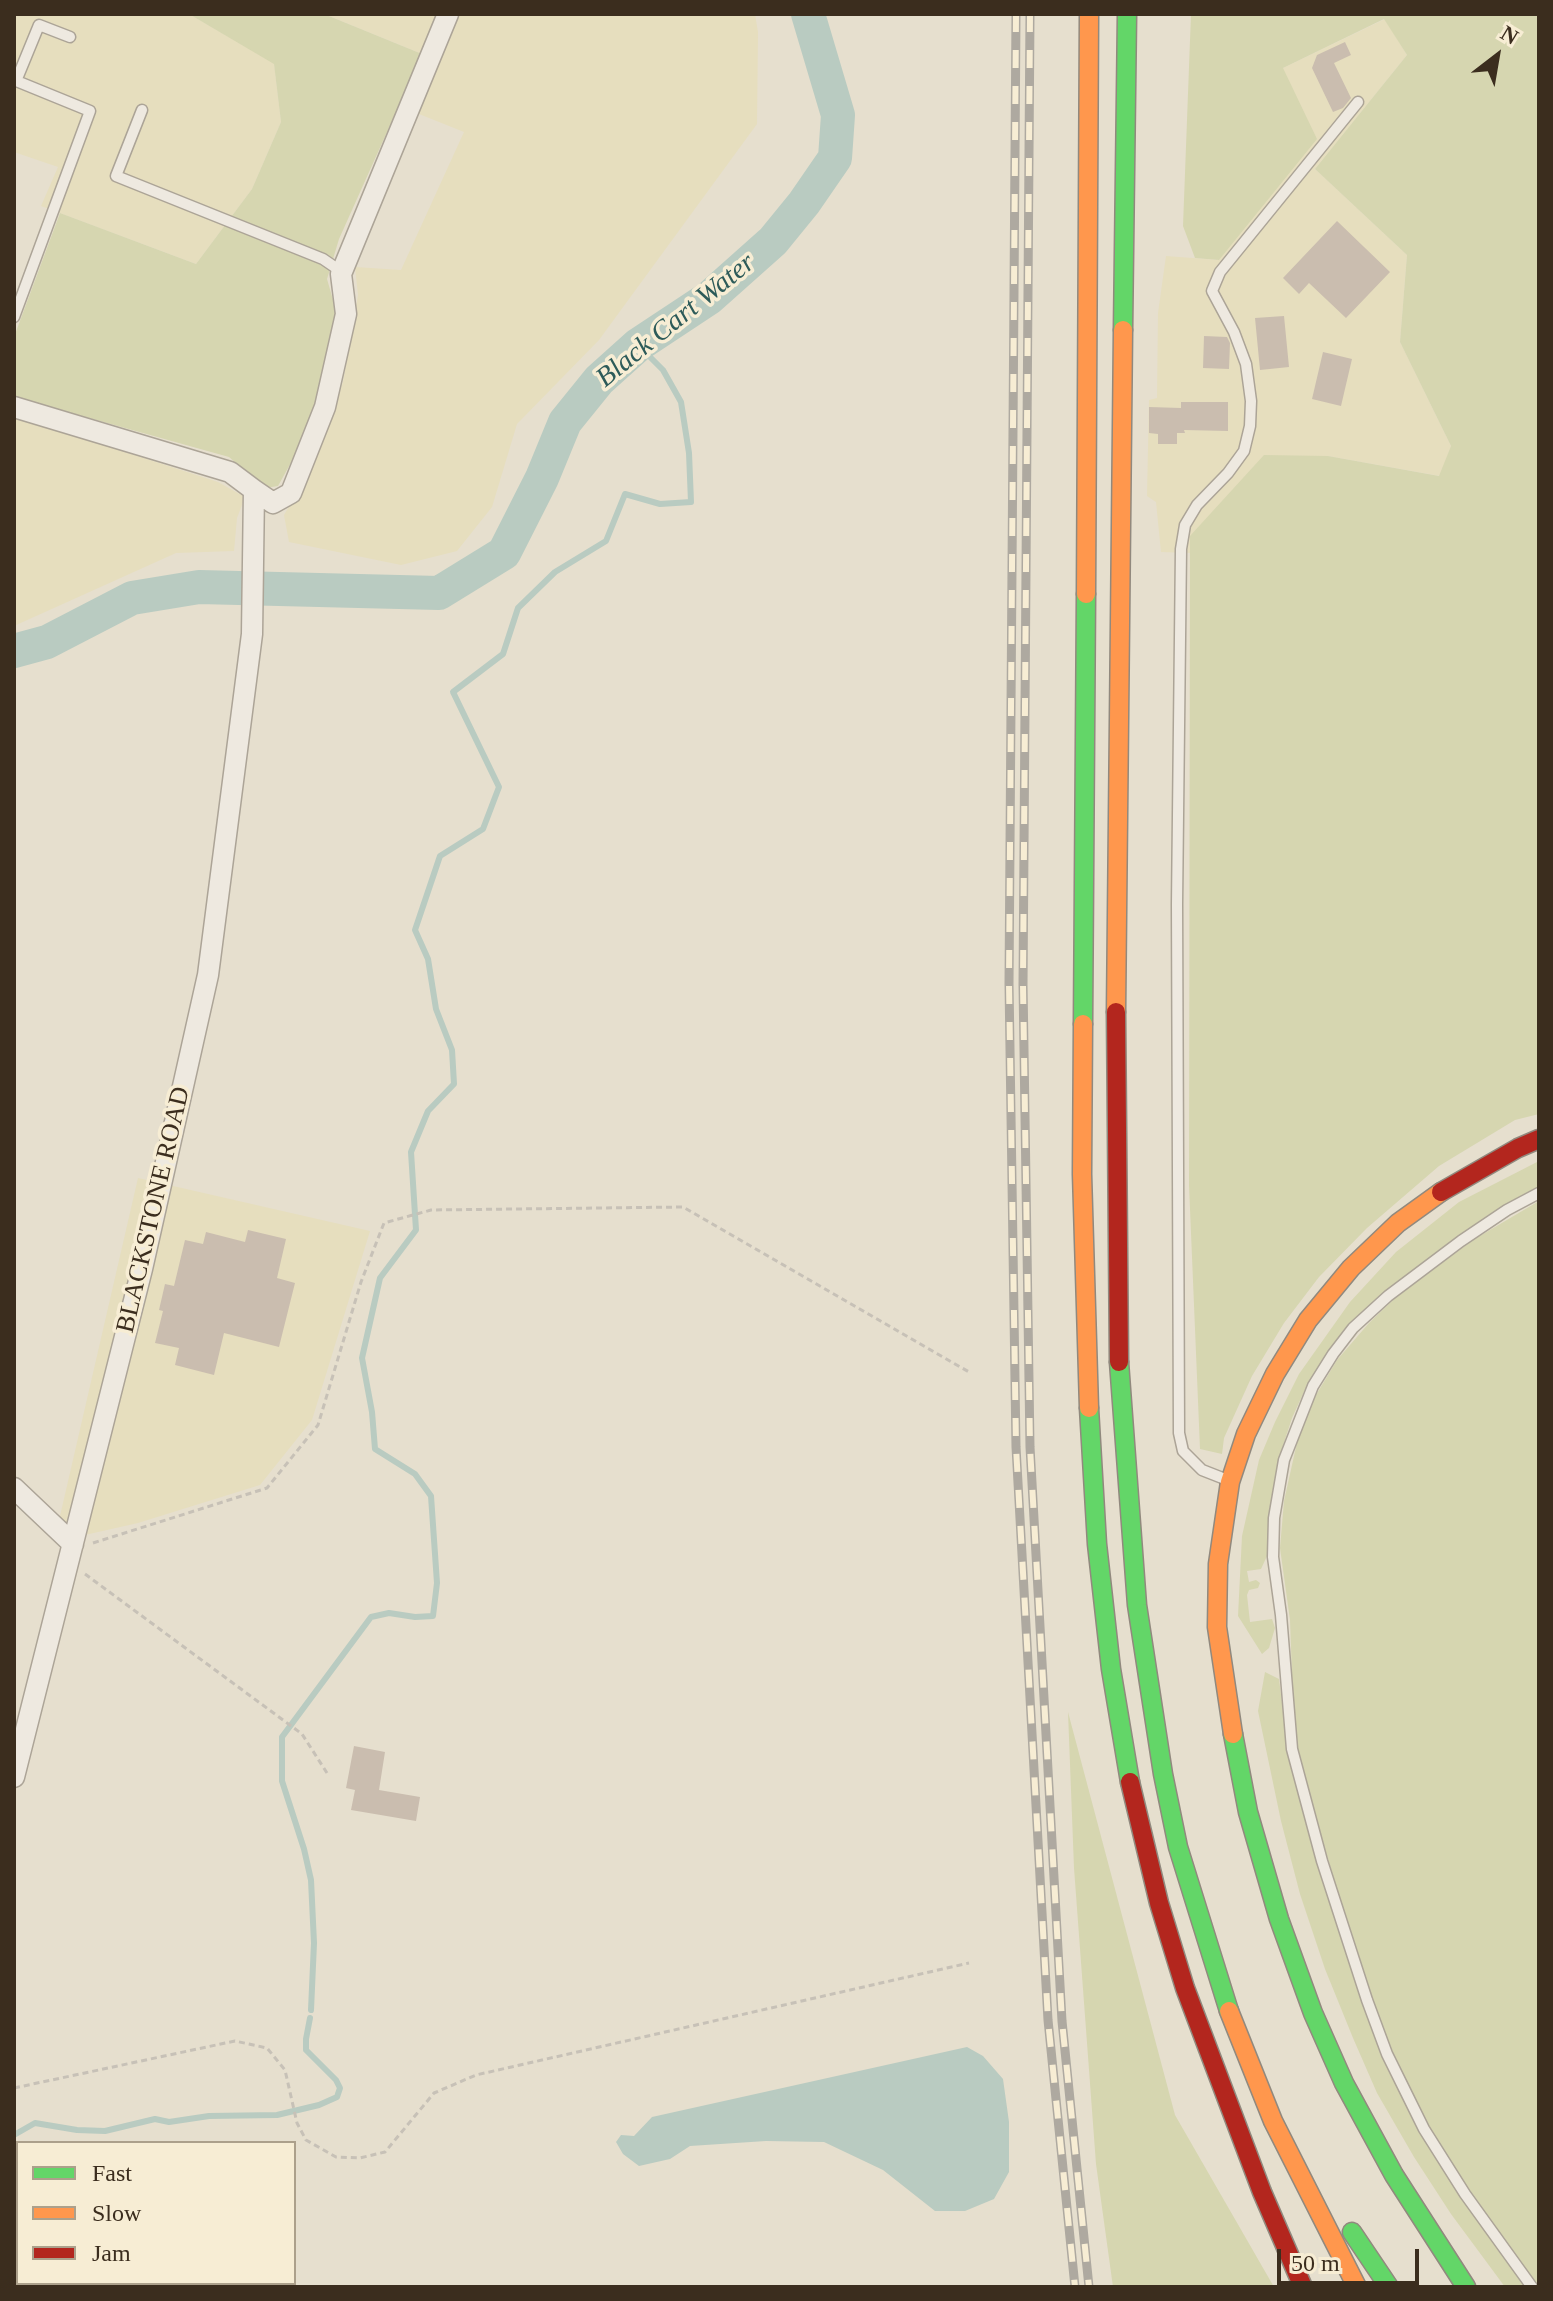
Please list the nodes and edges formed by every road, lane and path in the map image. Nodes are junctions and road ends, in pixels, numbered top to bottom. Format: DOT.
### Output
graph roads {
  1 [pos="448,14"];
  2 [pos="1089,14"];
  3 [pos="1127,14"];
  4 [pos="70,37"];
  5 [pos="15,80"];
  6 [pos="1358,102"];
  7 [pos="142,110"];
  8 [pos="342,272"];
  9 [pos="14,317"];
  10 [pos="14,407"];
  11 [pos="254,490"];
  12 [pos="1539,1139"];
  13 [pos="1539,1193"];
  14 [pos="969,1372"];
  15 [pos="1230,1482"];
  16 [pos="14,1488"];
  17 [pos="71,1553"];
  18 [pos="327,1773"];
  19 [pos="14,1777"];
  20 [pos="969,1963"];
  21 [pos="1253,2074"];
  22 [pos="14,2088"];
  23 [pos="1241,2132"];
  24 [pos="1303,2287"];
  25 [pos="1319,2287"];
  26 [pos="1357,2287"];
  27 [pos="1389,2287"];
  28 [pos="1466,2287"];
  29 [pos="1532,2287"];
  1 -- 8 [label="street"];
  2 -- 23 [label="main road"];
  3 -- 21 [label="main road"];
  4 -- 5 [label="lane"];
  5 -- 9 [label="lane"];
  6 -- 15 [label="lane"];
  7 -- 8 [label="lane"];
  8 -- 11 [label="street"];
  10 -- 11 [label="street"];
  11 -- 17 [label="street, BLACKSTONE ROAD"];
  12 -- 15 [label="main road"];
  13 -- 29 [label="lane"];
  14 -- 17 [label="path"];
  15 -- 28 [label="main road"];
  16 -- 17 [label="street"];
  17 -- 18 [label="path"];
  17 -- 19 [label="street, BLACKSTONE ROAD"];
  20 -- 22 [label="path"];
  21 -- 26 [label="main road"];
  21 -- 27 [label="main road"];
  23 -- 24 [label="main road"];
  23 -- 25 [label="main road"];
}
